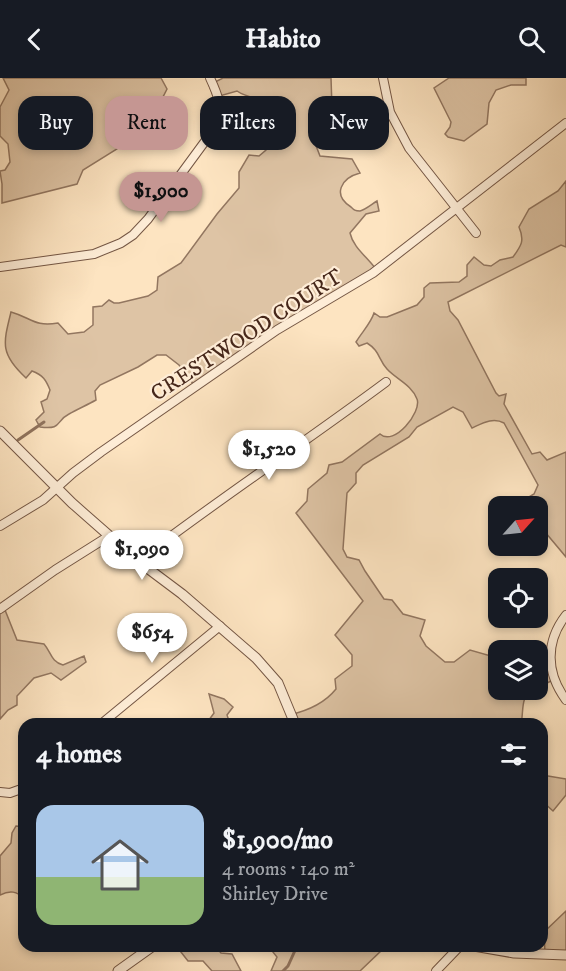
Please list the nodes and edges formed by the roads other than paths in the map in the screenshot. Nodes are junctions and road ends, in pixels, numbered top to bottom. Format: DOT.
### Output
graph roads {
  1 [pos="210,78"];
  2 [pos="383,78"];
  3 [pos="566,123"];
  4 [pos="457,209"];
  5 [pos="476,233"];
  6 [pos="0,267"];
  7 [pos="386,382"];
  8 [pos="0,431"];
  9 [pos="56,488"];
  10 [pos="0,526"];
  11 [pos="110,536"];
  12 [pos="138,561"];
  13 [pos="0,609"];
  14 [pos="566,615"];
  15 [pos="220,626"];
  16 [pos="566,700"];
  17 [pos="108,718"];
  18 [pos="294,718"];
  19 [pos="18,790"];
  20 [pos="0,792"];
  21 [pos="145,952"];
  22 [pos="454,952"];
  23 [pos="508,952"];
  24 [pos="566,955"];
  25 [pos="118,971"];
  26 [pos="436,971"];
  1 -- 6 [label="street"];
  2 -- 4 [label="street"];
  3 -- 4 [label="street, CRESTWOOD COURT"];
  4 -- 5 [label="street"];
  4 -- 9 [label="street, CRESTWOOD COURT"];
  7 -- 12 [label="street"];
  8 -- 9 [label="street"];
  9 -- 10 [label="street, CRESTWOOD COURT"];
  9 -- 11 [label="street"];
  11 -- 12 [label="street"];
  11 -- 13 [label="street"];
  12 -- 15 [label="street"];
  14 -- 16 [label="street"];
  15 -- 17 [label="street"];
  15 -- 18 [label="street"];
  19 -- 20 [label="street"];
  21 -- 25 [label="street"];
  22 -- 26 [label="street"];
  23 -- 24 [label="street"];
}
